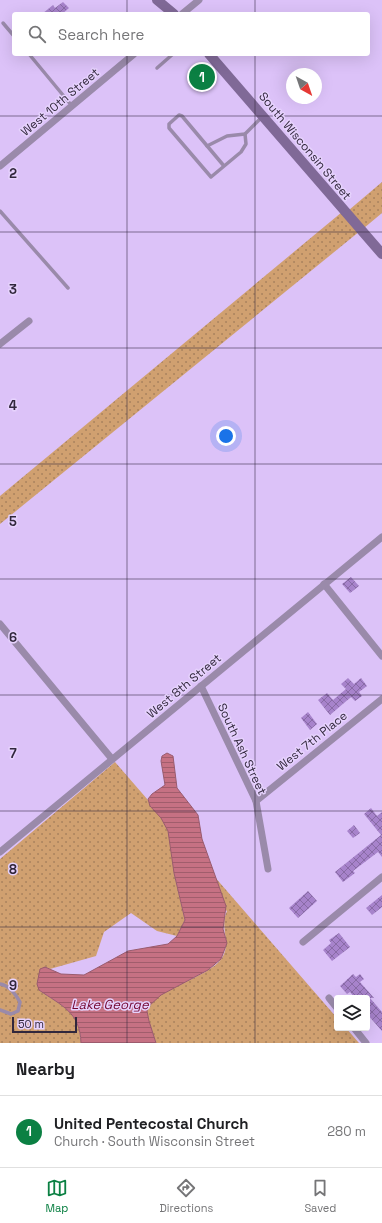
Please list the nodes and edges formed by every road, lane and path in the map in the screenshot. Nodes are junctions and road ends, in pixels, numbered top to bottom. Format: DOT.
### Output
graph roads {
  1 [pos="157,0"];
  2 [pos="198,0"];
  3 [pos="172,12"];
  4 [pos="184,12"];
  5 [pos="3,23"];
  6 [pos="12,34"];
  7 [pos="31,56"];
  8 [pos="132,56"];
  9 [pos="171,56"];
  10 [pos="212,56"];
  11 [pos="157,68"];
  12 [pos="72,106"];
  13 [pos="263,116"];
  14 [pos="245,134"];
  15 [pos="207,146"];
  16 [pos="0,166"];
  17 [pos="224,166"];
  18 [pos="0,210"];
  19 [pos="382,254"];
  20 [pos="68,288"];
  21 [pos="29,321"];
  22 [pos="0,344"];
  23 [pos="382,537"];
  24 [pos="324,584"];
  25 [pos="0,624"];
  26 [pos="382,656"];
  27 [pos="201,686"];
  28 [pos="382,699"];
  29 [pos="112,759"];
  30 [pos="256,801"];
  31 [pos="0,852"];
  32 [pos="268,869"];
  33 [pos="382,877"];
  34 [pos="303,942"];
  35 [pos="0,984"];
  36 [pos="329,998"];
  37 [pos="334,1004"];
  38 [pos="0,1010"];
  39 [pos="356,1031"];
  40 [pos="366,1043"];
  1 -- 3 [label="street"];
  2 -- 4 [label="street"];
  5 -- 6 [label="lane"];
  7 -- 12 [label="lane"];
  8 -- 12 [label="street, West 10th Street"];
  9 -- 11 [label="lane"];
  10 -- 13 [label="street, South Wisconsin Street"];
  12 -- 16 [label="street, West 10th Street"];
  13 -- 14 [label="lane"];
  13 -- 19 [label="street, South Wisconsin Street"];
  14 -- 15 [label="lane"];
  14 -- 17 [label="lane"];
  15 -- 17 [label="lane"];
  15 -- 17 [label="lane"];
  18 -- 20 [label="lane"];
  21 -- 22 [label="street"];
  23 -- 24 [label="street, West 8th Street"];
  24 -- 26 [label="street"];
  24 -- 27 [label="street, West 8th Street"];
  25 -- 29 [label="street"];
  27 -- 29 [label="street, West 8th Street"];
  27 -- 30 [label="street, South Ash Street"];
  28 -- 30 [label="street, West 7th Place"];
  29 -- 31 [label="street, West 8th Street"];
  30 -- 32 [label="street, South Ash Street"];
  33 -- 34 [label="street"];
  35 -- 38 [label="lane"];
  36 -- 37 [label="street"];
  39 -- 40 [label="street"];
}
